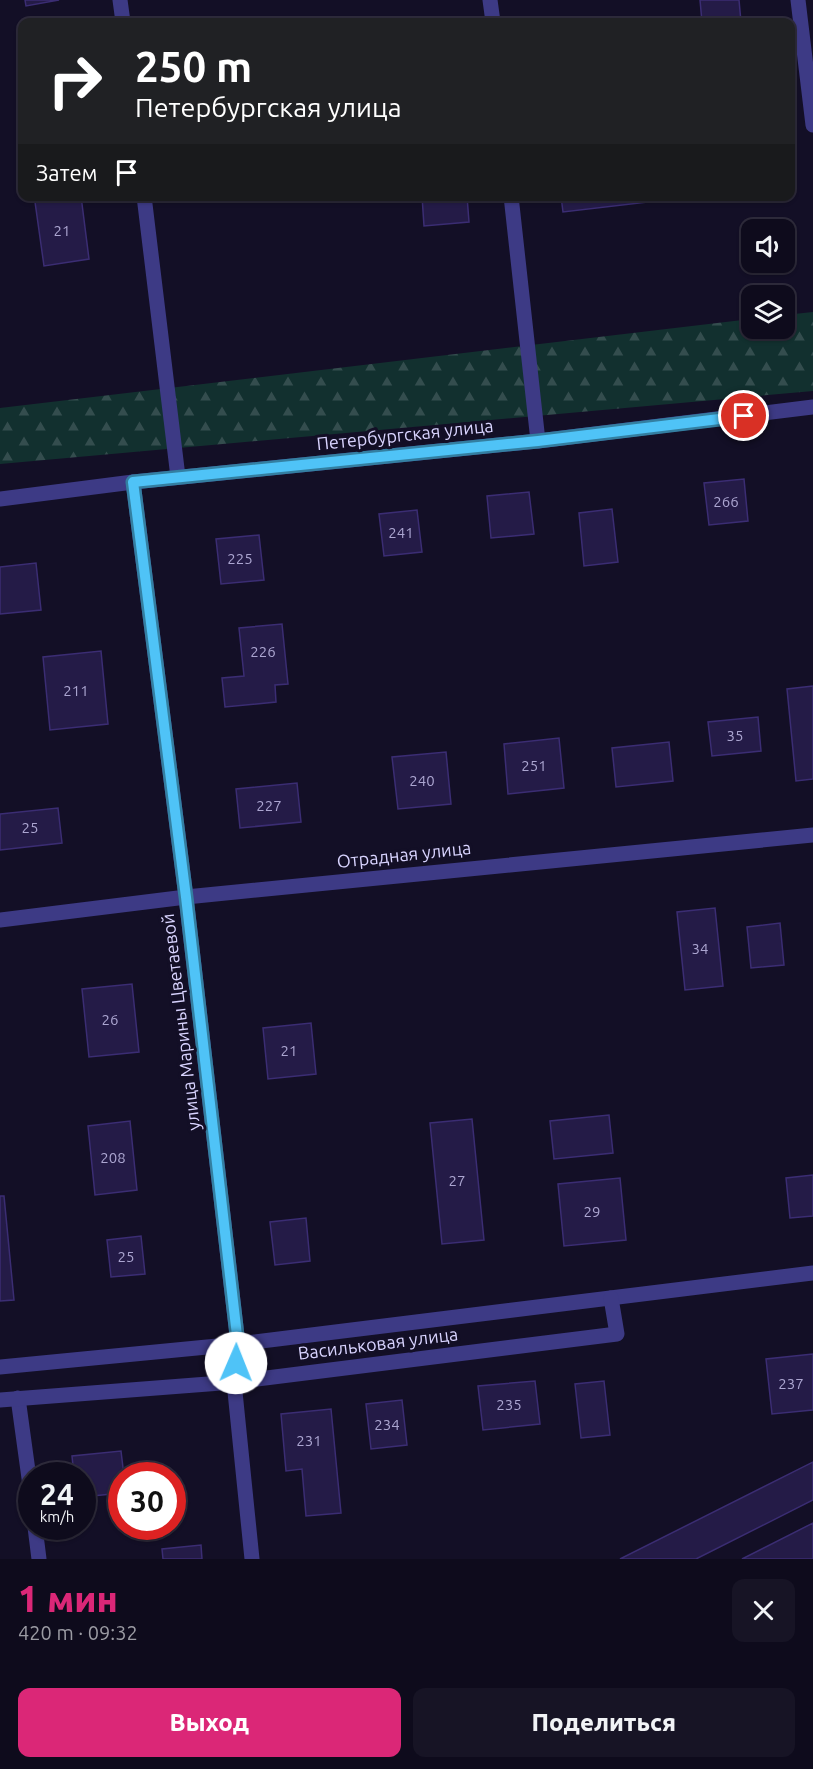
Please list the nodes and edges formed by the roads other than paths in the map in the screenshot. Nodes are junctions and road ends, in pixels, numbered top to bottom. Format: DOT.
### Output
graph roads {
  1 [pos="120,0"];
  2 [pos="490,0"];
  3 [pos="798,0"];
  4 [pos="122,18"];
  5 [pos="492,18"];
  6 [pos="813,124"];
  7 [pos="145,201"];
  8 [pos="513,201"];
  9 [pos="813,407"];
  10 [pos="538,441"];
  11 [pos="178,477"];
  12 [pos="133,482"];
  13 [pos="0,499"];
  14 [pos="813,835"];
  15 [pos="186,897"];
  16 [pos="0,920"];
  17 [pos="813,1273"];
  18 [pos="611,1298"];
  19 [pos="238,1344"];
  20 [pos="0,1367"];
  21 [pos="234,1382"];
  22 [pos="18,1398"];
  23 [pos="0,1400"];
  24 [pos="27,1462"];
  25 [pos="37,1540"];
  26 [pos="39,1559"];
  27 [pos="252,1559"];
  1 -- 4 [label="street"];
  2 -- 5 [label="street"];
  3 -- 6 [label="street"];
  7 -- 11 [label="street"];
  8 -- 10 [label="street"];
  9 -- 10 [label="street, Петербургская улица"];
  10 -- 11 [label="street, Петербургская улица"];
  11 -- 12 [label="street, Петербургская улица"];
  12 -- 13 [label="street, Петербургская улица"];
  12 -- 15 [label="street, улица Марины Цветаевой"];
  14 -- 15 [label="street, Отрадная улица"];
  15 -- 16 [label="street, Отрадная улица"];
  15 -- 19 [label="street, улица Марины Цветаевой"];
  17 -- 18 [label="street, Васильковая улица"];
  18 -- 19 [label="street, Васильковая улица"];
  18 -- 21 [label="street, Васильковая улица"];
  19 -- 20 [label="street, Васильковая улица"];
  19 -- 21 [label="street, улица Марины Цветаевой"];
  21 -- 22 [label="street, Васильковая улица"];
  21 -- 27 [label="street, улица Марины Цветаевой"];
  22 -- 23 [label="street, Васильковая улица"];
  22 -- 24 [label="street"];
  25 -- 26 [label="street"];
}
